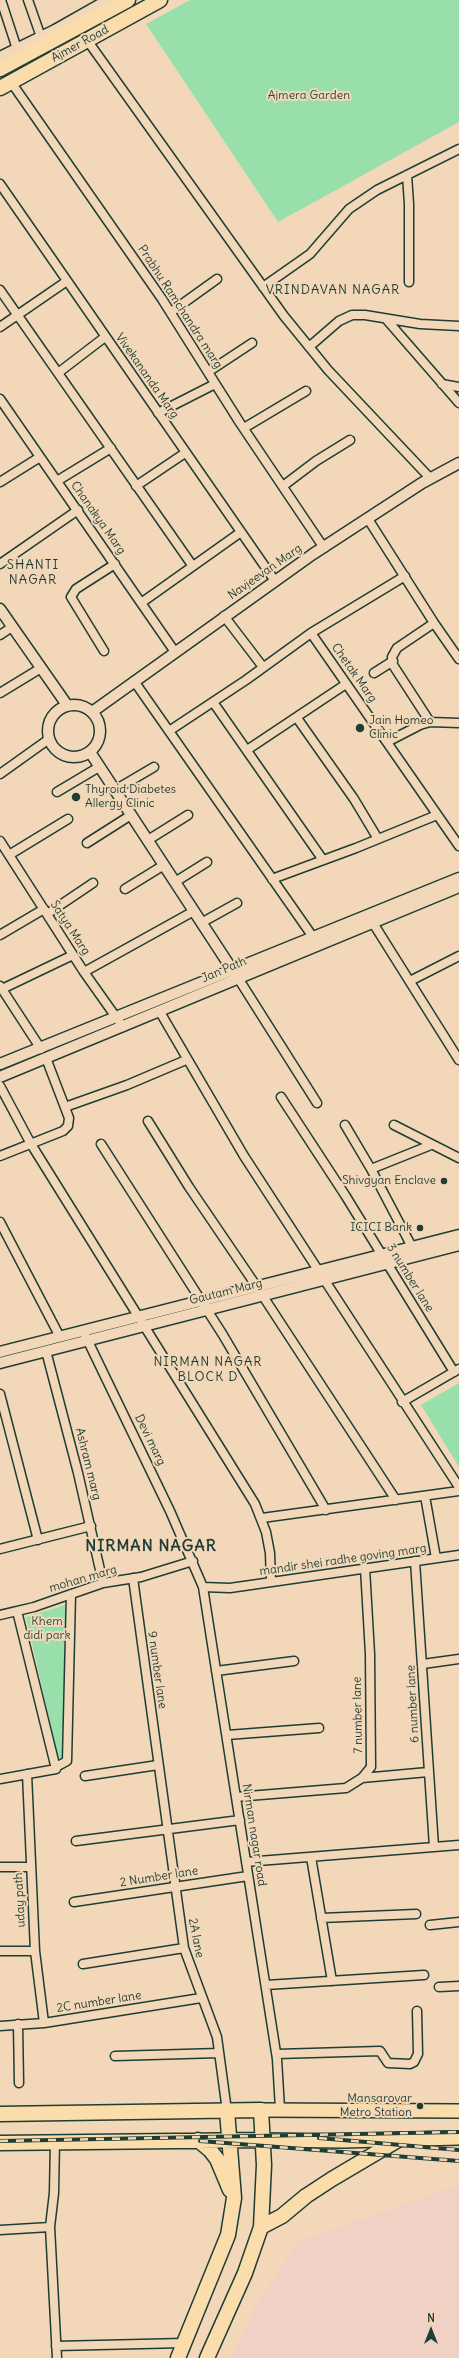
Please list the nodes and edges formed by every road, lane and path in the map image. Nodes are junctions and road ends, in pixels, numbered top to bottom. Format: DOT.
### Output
graph roads {
  1 [pos="1,0"];
  2 [pos="28,0"];
  3 [pos="108,0"];
  4 [pos="128,0"];
  5 [pos="160,0"];
  6 [pos="42,37"];
  7 [pos="87,40"];
  8 [pos="17,49"];
  9 [pos="0,58"];
  10 [pos="0,70"];
  11 [pos="6,85"];
  12 [pos="459,149"];
  13 [pos="407,175"];
  14 [pos="0,184"];
  15 [pos="3,195"];
  16 [pos="217,279"];
  17 [pos="66,281"];
  18 [pos="409,282"];
  19 [pos="263,286"];
  20 [pos="0,290"];
  21 [pos="171,312"];
  22 [pos="18,315"];
  23 [pos="386,319"];
  24 [pos="459,326"];
  25 [pos="0,328"];
  26 [pos="105,337"];
  27 [pos="252,343"];
  28 [pos="309,347"];
  29 [pos="208,372"];
  30 [pos="58,373"];
  31 [pos="215,384"];
  32 [pos="442,384"];
  33 [pos="459,387"];
  34 [pos="306,391"];
  35 [pos="0,399"];
  36 [pos="459,403"];
  37 [pos="158,413"];
  38 [pos="244,428"];
  39 [pos="350,440"];
  40 [pos="111,448"];
  41 [pos="185,453"];
  42 [pos="40,457"];
  43 [pos="459,463"];
  44 [pos="430,478"];
  45 [pos="57,481"];
  46 [pos="0,482"];
  47 [pos="136,486"];
  48 [pos="283,486"];
  49 [pos="78,510"];
  50 [pos="368,519"];
  51 [pos="241,532"];
  52 [pos="324,548"];
  53 [pos="0,564"];
  54 [pos="115,564"];
  55 [pos="192,565"];
  56 [pos="405,576"];
  57 [pos="275,580"];
  58 [pos="141,603"];
  59 [pos="0,609"];
  60 [pos="224,616"];
  61 [pos="434,623"];
  62 [pos="12,627"];
  63 [pos="311,632"];
  64 [pos="0,636"];
  65 [pos="104,651"];
  66 [pos="175,652"];
  67 [pos="457,655"];
  68 [pos="392,661"];
  69 [pos="263,667"];
  70 [pos="41,668"];
  71 [pos="374,673"];
  72 [pos="134,681"];
  73 [pos="346,684"];
  74 [pos="0,693"];
  75 [pos="212,702"];
  76 [pos="67,705"];
  77 [pos="92,712"];
  78 [pos="296,718"];
  79 [pos="430,722"];
  80 [pos="459,723"];
  81 [pos="169,731"];
  82 [pos="49,739"];
  83 [pos="387,742"];
  84 [pos="247,750"];
  85 [pos="90,752"];
  86 [pos="99,767"];
  87 [pos="154,767"];
  88 [pos="0,774"];
  89 [pos="115,790"];
  90 [pos="57,792"];
  91 [pos="132,815"];
  92 [pos="188,815"];
  93 [pos="437,815"];
  94 [pos="68,818"];
  95 [pos="378,839"];
  96 [pos="148,840"];
  97 [pos="0,841"];
  98 [pos="87,843"];
  99 [pos="459,846"];
  100 [pos="9,855"];
  101 [pos="323,860"];
  102 [pos="206,862"];
  103 [pos="164,865"];
  104 [pos="459,878"];
  105 [pos="272,879"];
  106 [pos="175,882"];
  107 [pos="93,883"];
  108 [pos="459,887"];
  109 [pos="125,889"];
  110 [pos="237,903"];
  111 [pos="194,911"];
  112 [pos="45,912"];
  113 [pos="202,923"];
  114 [pos="373,923"];
  115 [pos="0,935"];
  116 [pos="313,937"];
  117 [pos="73,955"];
  118 [pos="459,956"];
  119 [pos="84,972"];
  120 [pos="235,974"];
  121 [pos="410,981"];
  122 [pos="1,987"];
  123 [pos="160,1012"];
  124 [pos="117,1017"];
  125 [pos="122,1027"];
  126 [pos="41,1048"];
  127 [pos="458,1056"];
  128 [pos="46,1058"];
  129 [pos="186,1060"];
  130 [pos="0,1064"];
  131 [pos="0,1077"];
  132 [pos="0,1086"];
  133 [pos="281,1097"];
  134 [pos="317,1103"];
  135 [pos="65,1107"];
  136 [pos="148,1121"];
  137 [pos="345,1125"];
  138 [pos="394,1125"];
  139 [pos="31,1144"];
  140 [pos="101,1144"];
  141 [pos="431,1145"];
  142 [pos="0,1156"];
  143 [pos="459,1158"];
  144 [pos="371,1169"];
  145 [pos="0,1222"];
  146 [pos="459,1235"];
  147 [pos="459,1245"];
  148 [pos="412,1247"];
  149 [pos="384,1260"];
  150 [pos="319,1271"];
  151 [pos="325,1280"];
  152 [pos="260,1291"];
  153 [pos="203,1306"];
  154 [pos="140,1316"];
  155 [pos="146,1326"];
  156 [pos="83,1331"];
  157 [pos="60,1337"];
  158 [pos="88,1341"];
  159 [pos="1,1351"];
  160 [pos="46,1351"];
  161 [pos="3,1363"];
  162 [pos="457,1370"];
  163 [pos="0,1394"];
  164 [pos="402,1402"];
  165 [pos="459,1486"];
  166 [pos="459,1491"];
  167 [pos="425,1496"];
  168 [pos="396,1500"];
  169 [pos="326,1510"];
  170 [pos="262,1518"];
  171 [pos="91,1526"];
  172 [pos="38,1540"];
  173 [pos="0,1549"];
  174 [pos="459,1555"];
  175 [pos="436,1558"];
  176 [pos="193,1561"];
  177 [pos="415,1561"];
  178 [pos="365,1568"];
  179 [pos="132,1578"];
  180 [pos="271,1582"];
  181 [pos="103,1583"];
  182 [pos="203,1587"];
  183 [pos="71,1594"];
  184 [pos="17,1611"];
  185 [pos="0,1615"];
  186 [pos="459,1659"];
  187 [pos="294,1660"];
  188 [pos="423,1664"];
  189 [pos="216,1670"];
  190 [pos="319,1728"];
  191 [pos="227,1735"];
  192 [pos="158,1765"];
  193 [pos="56,1767"];
  194 [pos="428,1772"];
  195 [pos="27,1774"];
  196 [pos="1,1776"];
  197 [pos="86,1776"];
  198 [pos="362,1778"];
  199 [pos="236,1797"];
  200 [pos="240,1820"];
  201 [pos="167,1829"];
  202 [pos="76,1841"];
  203 [pos="459,1845"];
  204 [pos="434,1847"];
  205 [pos="311,1857"];
  206 [pos="246,1862"];
  207 [pos="0,1867"];
  208 [pos="30,1867"];
  209 [pos="248,1876"];
  210 [pos="176,1886"];
  211 [pos="74,1902"];
  212 [pos="416,1914"];
  213 [pos="321,1918"];
  214 [pos="459,1922"];
  215 [pos="430,1925"];
  216 [pos="184,1948"];
  217 [pos="0,1951"];
  218 [pos="35,1951"];
  219 [pos="83,1964"];
  220 [pos="424,1975"];
  221 [pos="332,1981"];
  222 [pos="266,1985"];
  223 [pos="459,1986"];
  224 [pos="438,1987"];
  225 [pos="201,1998"];
  226 [pos="417,2011"];
  227 [pos="44,2023"];
  228 [pos="18,2024"];
  229 [pos="0,2026"];
  230 [pos="219,2053"];
  231 [pos="276,2054"];
  232 [pos="116,2056"];
  233 [pos="19,2083"];
  234 [pos="280,2109"];
  235 [pos="261,2110"];
  236 [pos="227,2111"];
  237 [pos="459,2111"];
  238 [pos="0,2114"];
  239 [pos="459,2138"];
  240 [pos="198,2140"];
  241 [pos="229,2140"];
  242 [pos="262,2140"];
  243 [pos="398,2140"];
  244 [pos="55,2141"];
  245 [pos="0,2143"];
  246 [pos="234,2198"];
  247 [pos="50,2227"];
  248 [pos="261,2227"];
  249 [pos="0,2230"];
  250 [pos="184,2343"];
  251 [pos="56,2346"];
  252 [pos="57,2358"];
  253 [pos="178,2358"];
  254 [pos="207,2358"];
  1 -- 8 [label="street"];
  2 -- 6 [label="street"];
  3 -- 6 [label="street"];
  4 -- 10 [label="highway, Ajmer Road"];
  5 -- 7 [label="highway, Ajmer Road"];
  6 -- 8 [label="street"];
  7 -- 11 [label="highway, Ajmer Road"];
  7 -- 19 [label="street"];
  8 -- 9 [label="street"];
  11 -- 21 [label="street, Prabhu Ramchandra marg"];
  12 -- 13 [label="street"];
  13 -- 18 [label="street"];
  13 -- 19 [label="street"];
  14 -- 15 [label="street, Vivekananda Marg"];
  15 -- 17 [label="street, Vivekananda Marg"];
  16 -- 21 [label="street"];
  17 -- 22 [label="street"];
  17 -- 26 [label="street, Vivekananda Marg"];
  19 -- 28 [label="street"];
  20 -- 22 [label="street"];
  21 -- 29 [label="street, Prabhu Ramchandra marg"];
  22 -- 25 [label="street"];
  22 -- 30 [label="street"];
  23 -- 24 [label="street"];
  23 -- 28 [label="street"];
  23 -- 32 [label="street"];
  26 -- 30 [label="street"];
  26 -- 37 [label="street, Vivekananda Marg"];
  27 -- 29 [label="street"];
  28 -- 44 [label="street"];
  29 -- 31 [label="street, Prabhu Ramchandra marg"];
  30 -- 40 [label="street"];
  31 -- 37 [label="street"];
  31 -- 38 [label="street, Prabhu Ramchandra marg"];
  32 -- 33 [label="street"];
  32 -- 36 [label="street"];
  34 -- 38 [label="street"];
  35 -- 42 [label="street, Chanakya Marg"];
  37 -- 41 [label="street, Vivekananda Marg"];
  38 -- 48 [label="street, Prabhu Ramchandra marg"];
  39 -- 48 [label="street"];
  40 -- 45 [label="street"];
  40 -- 47 [label="street"];
  41 -- 47 [label="street"];
  41 -- 51 [label="street, Vivekananda Marg"];
  42 -- 45 [label="street, Chanakya Marg"];
  42 -- 46 [label="street"];
  43 -- 44 [label="street, Navjeevan Marg"];
  44 -- 50 [label="street, Navjeevan Marg"];
  45 -- 49 [label="street, Chanakya Marg"];
  47 -- 55 [label="street"];
  48 -- 52 [label="street, Prabhu Ramchandra marg"];
  49 -- 53 [label="street"];
  49 -- 54 [label="street, Chanakya Marg"];
  50 -- 52 [label="street, Navjeevan Marg"];
  50 -- 56 [label="street"];
  51 -- 55 [label="street"];
  51 -- 57 [label="street, Vivekananda Marg"];
  52 -- 57 [label="street, Navjeevan Marg"];
  54 -- 58 [label="street, Chanakya Marg"];
  54 -- 65 [label="street"];
  55 -- 58 [label="street"];
  56 -- 61 [label="street"];
  56 -- 63 [label="street"];
  57 -- 60 [label="street, Navjeevan Marg"];
  58 -- 66 [label="street, Chanakya Marg"];
  59 -- 62 [label="street"];
  60 -- 66 [label="street, Navjeevan Marg"];
  60 -- 69 [label="street"];
  61 -- 67 [label="street"];
  61 -- 68 [label="street"];
  62 -- 64 [label="street"];
  62 -- 70 [label="street"];
  63 -- 69 [label="street"];
  63 -- 73 [label="street, Chetak Marg"];
  66 -- 72 [label="street, Navjeevan Marg"];
  68 -- 71 [label="street"];
  68 -- 79 [label="street"];
  69 -- 75 [label="street"];
  70 -- 74 [label="street"];
  70 -- 76 [label="street"];
  72 -- 77 [label="street, Navjeevan Marg"];
  72 -- 81 [label="street"];
  73 -- 78 [label="street"];
  73 -- 83 [label="street, Chetak Marg"];
  75 -- 81 [label="street"];
  75 -- 84 [label="street"];
  76 -- 77 [label="street"];
  76 -- 82 [label="street"];
  77 -- 85 [label="street"];
  78 -- 84 [label="street"];
  78 -- 95 [label="street"];
  79 -- 80 [label="street"];
  79 -- 83 [label="street"];
  81 -- 105 [label="street"];
  82 -- 85 [label="street"];
  82 -- 88 [label="street"];
  83 -- 93 [label="street, Chetak Marg"];
  84 -- 101 [label="street"];
  85 -- 86 [label="street"];
  86 -- 89 [label="street"];
  86 -- 90 [label="street"];
  87 -- 89 [label="street"];
  89 -- 91 [label="street"];
  91 -- 96 [label="street"];
  91 -- 98 [label="street"];
  92 -- 96 [label="street"];
  93 -- 95 [label="street"];
  93 -- 99 [label="street, Chetak Marg"];
  94 -- 100 [label="street"];
  95 -- 101 [label="street"];
  96 -- 103 [label="street"];
  97 -- 100 [label="street, Satya Marg"];
  100 -- 112 [label="street, Satya Marg"];
  101 -- 105 [label="street"];
  102 -- 106 [label="street"];
  103 -- 106 [label="street"];
  103 -- 109 [label="street"];
  104 -- 116 [label="street, Jan Path"];
  105 -- 116 [label="street"];
  106 -- 111 [label="street"];
  107 -- 112 [label="street"];
  108 -- 114 [label="street, Jan Path"];
  110 -- 113 [label="street"];
  111 -- 113 [label="street"];
  111 -- 119 [label="street"];
  112 -- 115 [label="street"];
  112 -- 117 [label="street, Satya Marg"];
  113 -- 120 [label="street"];
  114 -- 120 [label="street, Jan Path"];
  114 -- 121 [label="street"];
  116 -- 120 [label="street, Jan Path"];
  117 -- 119 [label="street, Satya Marg"];
  117 -- 122 [label="street"];
  118 -- 121 [label="street"];
  119 -- 124 [label="street, Satya Marg"];
  120 -- 123 [label="street, Jan Path"];
  120 -- 124 [label="street, Jan Path"];
  120 -- 134 [label="street"];
  121 -- 127 [label="street"];
  122 -- 126 [label="street"];
  123 -- 125 [label="street, Jan Path"];
  123 -- 129 [label="street"];
  124 -- 125 [label="street, Satya Marg"];
  124 -- 126 [label="street, Jan Path"];
  125 -- 128 [label="street, Jan Path"];
  126 -- 130 [label="street, Jan Path"];
  128 -- 131 [label="street, Jan Path"];
  128 -- 135 [label="street"];
  129 -- 135 [label="street"];
  129 -- 150 [label="street"];
  132 -- 139 [label="street"];
  133 -- 149 [label="street, 3 number lane"];
  135 -- 139 [label="street"];
  136 -- 152 [label="street"];
  137 -- 144 [label="street"];
  138 -- 141 [label="street"];
  139 -- 142 [label="street"];
  139 -- 154 [label="street"];
  140 -- 153 [label="street"];
  141 -- 143 [label="street"];
  141 -- 144 [label="street"];
  144 -- 148 [label="street"];
  145 -- 157 [label="street"];
  146 -- 148 [label="street"];
  147 -- 149 [label="street, Gautam Marg"];
  148 -- 149 [label="street"];
  149 -- 150 [label="street"];
  149 -- 151 [label="street, Gautam Marg"];
  149 -- 162 [label="street, 3 number lane"];
  150 -- 151 [label="street"];
  150 -- 152 [label="street"];
  151 -- 152 [label="street, Gautam Marg"];
  151 -- 164 [label="street"];
  152 -- 153 [label="street, Gautam Marg"];
  152 -- 168 [label="street"];
  153 -- 154 [label="street"];
  153 -- 155 [label="street, Gautam Marg"];
  153 -- 169 [label="street"];
  154 -- 155 [label="street"];
  154 -- 156 [label="street"];
  155 -- 158 [label="street, Gautam Marg"];
  155 -- 170 [label="street"];
  156 -- 157 [label="street"];
  156 -- 158 [label="street, Devi marg"];
  157 -- 159 [label="street"];
  158 -- 160 [label="street, Gautam Marg"];
  158 -- 176 [label="street, Devi marg"];
  159 -- 161 [label="street"];
  160 -- 161 [label="street, Gautam Marg"];
  160 -- 171 [label="street, Ashram marg"];
  162 -- 164 [label="street"];
  163 -- 172 [label="street"];
  164 -- 165 [label="street"];
  166 -- 167 [label="street"];
  167 -- 168 [label="street"];
  167 -- 175 [label="street"];
  168 -- 169 [label="street"];
  169 -- 170 [label="street"];
  170 -- 180 [label="street"];
  171 -- 172 [label="street"];
  171 -- 181 [label="street, Ashram marg"];
  172 -- 173 [label="street"];
  174 -- 175 [label="street, mandir shei radhe goving marg"];
  175 -- 177 [label="street, mandir shei radhe goving marg"];
  176 -- 179 [label="street, mohan marg"];
  176 -- 182 [label="street"];
  177 -- 178 [label="street, mandir shei radhe goving marg"];
  177 -- 188 [label="street, 6 number lane"];
  178 -- 180 [label="street, mandir shei radhe goving marg"];
  178 -- 198 [label="street, 7 number lane"];
  179 -- 181 [label="street, mohan marg"];
  179 -- 192 [label="street, 9 number lane"];
  180 -- 182 [label="street, mandir shei radhe goving marg"];
  181 -- 183 [label="street, mohan marg"];
  182 -- 189 [label="street, Nirman nagar road"];
  183 -- 184 [label="street, mohan marg"];
  183 -- 193 [label="street"];
  184 -- 185 [label="street, mohan marg"];
  184 -- 193 [label="street"];
  186 -- 188 [label="street"];
  187 -- 189 [label="street"];
  188 -- 194 [label="street, 6 number lane"];
  189 -- 191 [label="street, Nirman nagar road"];
  190 -- 191 [label="street"];
  191 -- 199 [label="street, Nirman nagar road"];
  192 -- 197 [label="street"];
  192 -- 201 [label="street, 2A lane"];
  193 -- 195 [label="street"];
  194 -- 198 [label="street"];
  194 -- 204 [label="street, 6 number lane"];
  195 -- 196 [label="street"];
  195 -- 208 [label="street, uday path"];
  198 -- 199 [label="street"];
  199 -- 200 [label="street, Nirman nagar road"];
  200 -- 201 [label="street"];
  200 -- 206 [label="street, Nirman nagar road"];
  201 -- 202 [label="street"];
  201 -- 210 [label="street, 2A lane"];
  203 -- 204 [label="street"];
  204 -- 205 [label="street"];
  205 -- 206 [label="street"];
  205 -- 213 [label="street"];
  206 -- 209 [label="street, Nirman nagar road"];
  207 -- 208 [label="street"];
  208 -- 218 [label="street, uday path"];
  209 -- 210 [label="street, 2 Number lane"];
  209 -- 222 [label="street, Nirman nagar road"];
  210 -- 211 [label="street, 2 Number lane"];
  210 -- 216 [label="street, 2A lane"];
  212 -- 213 [label="street"];
  213 -- 221 [label="street"];
  214 -- 215 [label="street"];
  216 -- 219 [label="street"];
  216 -- 225 [label="street, 2A lane"];
  217 -- 218 [label="street"];
  218 -- 227 [label="street, uday path"];
  220 -- 221 [label="street"];
  221 -- 222 [label="street"];
  222 -- 231 [label="street, Nirman nagar road"];
  223 -- 224 [label="street"];
  225 -- 227 [label="street, 2C number lane"];
  225 -- 230 [label="street, 2A lane"];
  226 -- 231 [label="street"];
  227 -- 228 [label="street, 2C number lane"];
  228 -- 229 [label="street, 2C number lane"];
  228 -- 233 [label="street"];
  230 -- 232 [label="street"];
  230 -- 236 [label="street, 2A lane"];
  231 -- 234 [label="street, Nirman nagar road"];
  234 -- 235 [label="main road"];
  234 -- 237 [label="main road"];
  235 -- 236 [label="highway"];
  235 -- 242 [label="highway"];
  236 -- 238 [label="highway"];
  236 -- 241 [label="highway"];
  239 -- 243 [label="main road"];
  240 -- 241 [label="highway"];
  240 -- 244 [label="highway"];
  240 -- 246 [label="highway"];
  241 -- 242 [label="highway"];
  241 -- 246 [label="highway"];
  242 -- 243 [label="main road"];
  242 -- 248 [label="highway"];
  243 -- 248 [label="highway"];
  244 -- 245 [label="highway"];
  244 -- 247 [label="street"];
  246 -- 250 [label="highway"];
  247 -- 249 [label="street"];
  247 -- 251 [label="street"];
  248 -- 254 [label="highway"];
  250 -- 251 [label="street"];
  250 -- 253 [label="highway"];
  251 -- 252 [label="street"];
}
